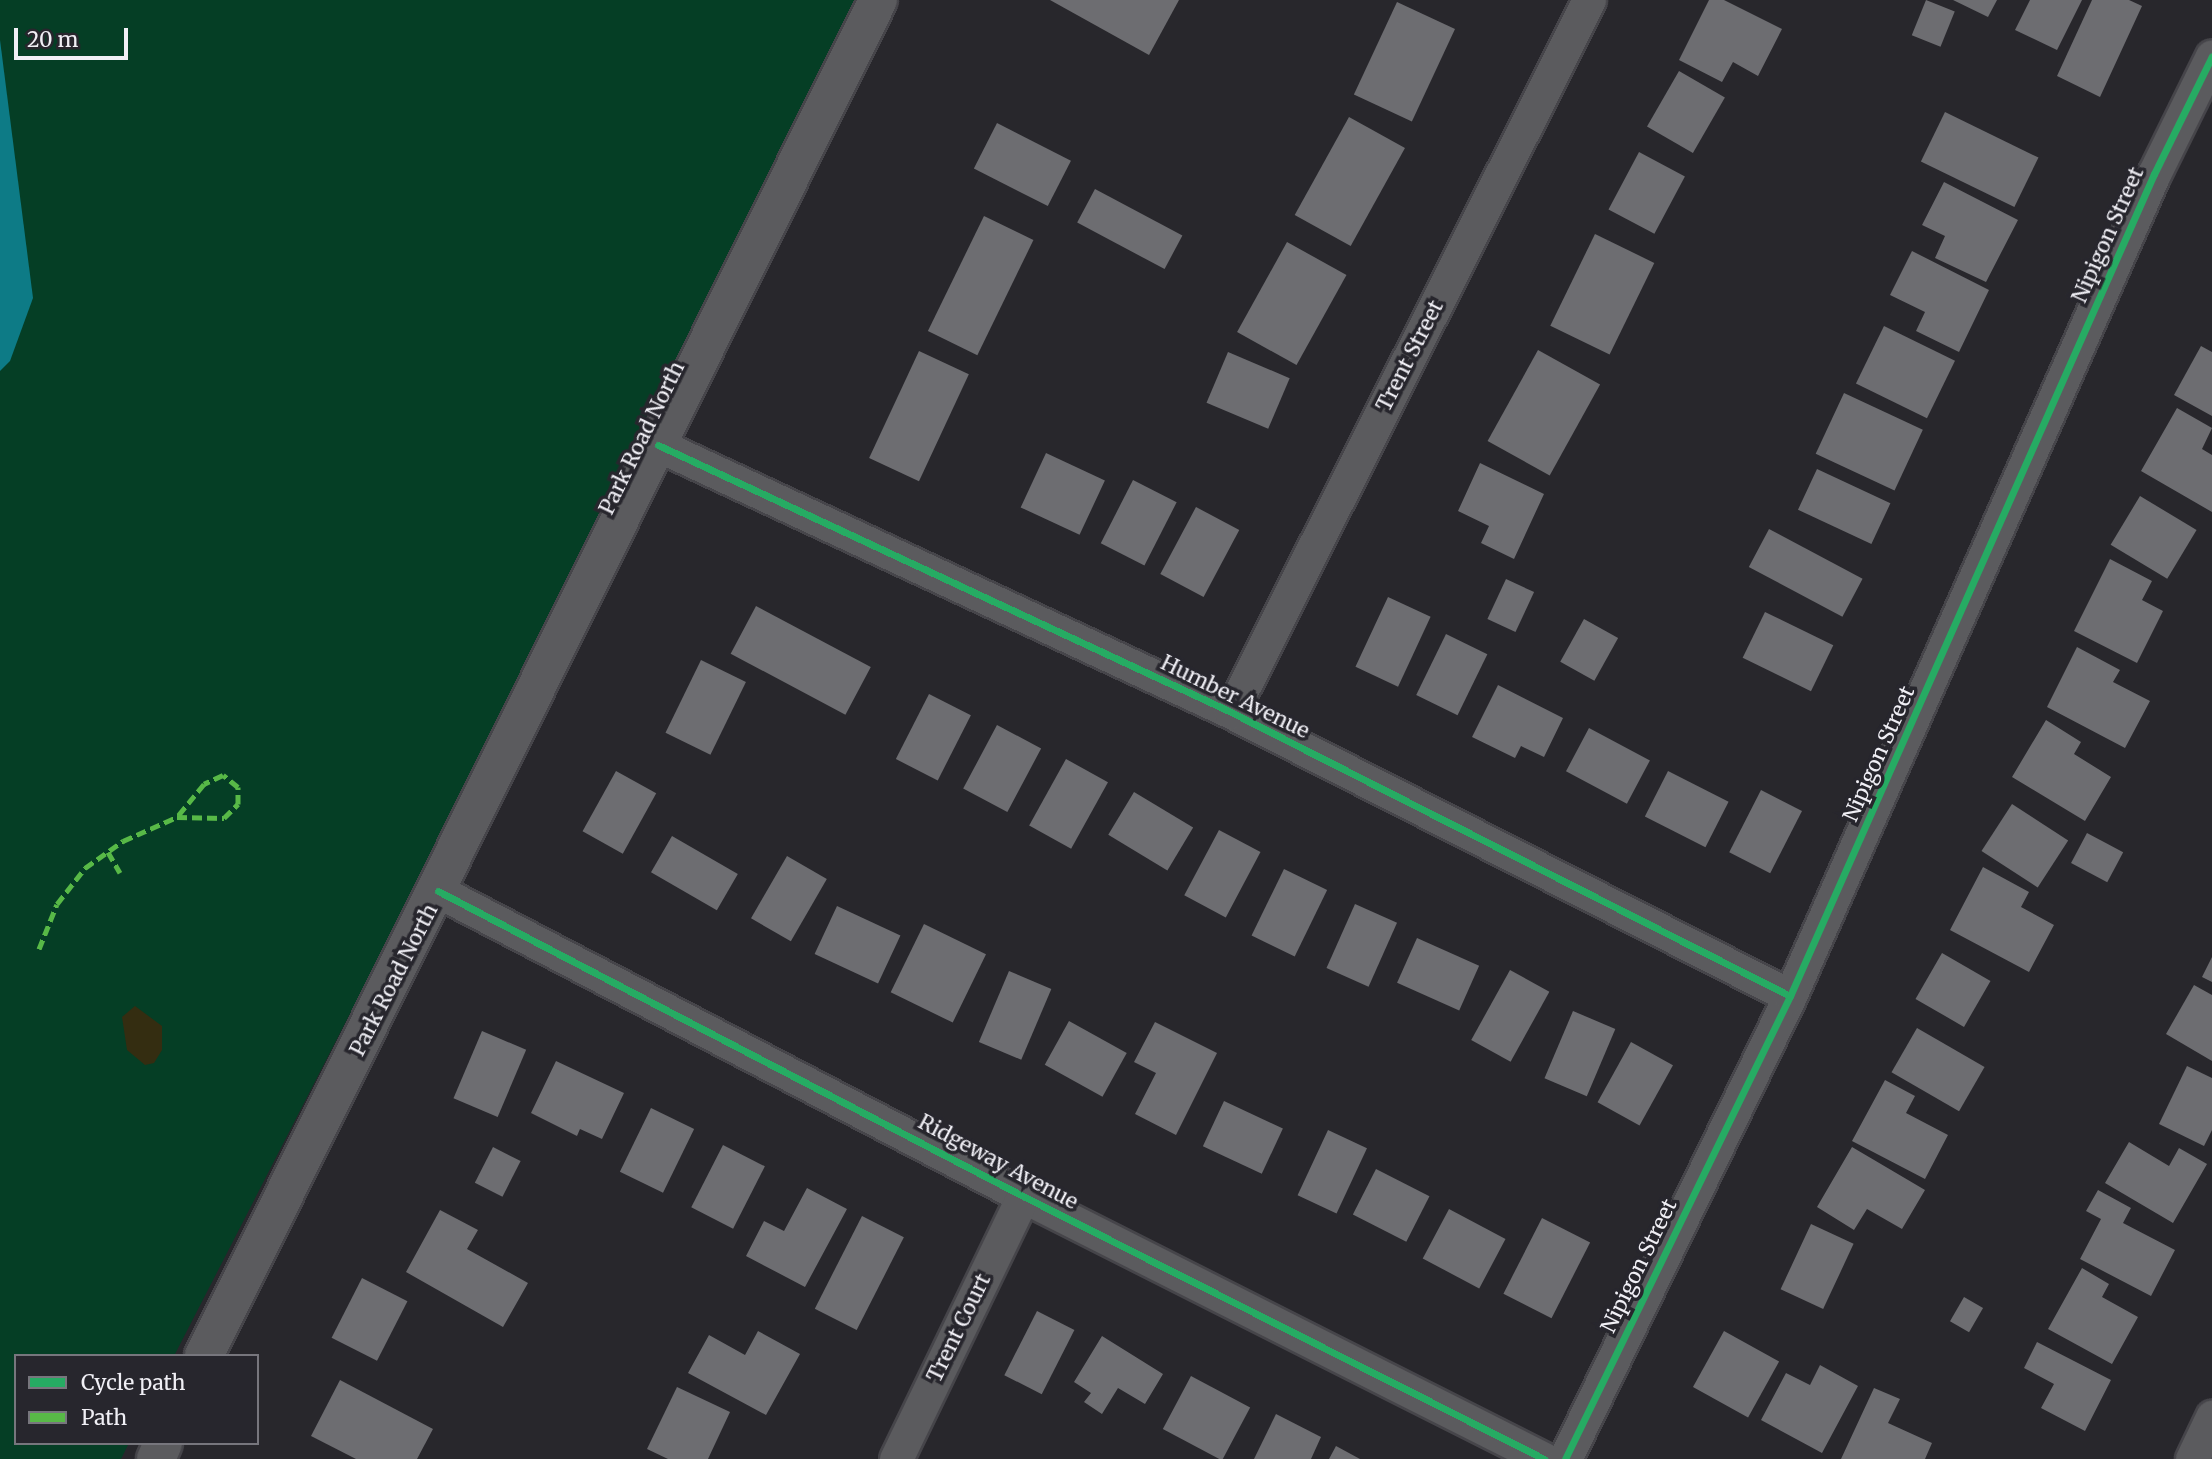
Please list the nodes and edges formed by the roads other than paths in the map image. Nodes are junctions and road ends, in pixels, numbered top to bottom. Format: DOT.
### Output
graph roads {
  1 [pos="878,0"];
  2 [pos="1589,0"];
  3 [pos="2212,56"];
  4 [pos="658,444"];
  5 [pos="1231,712"];
  6 [pos="438,891"];
  7 [pos="1790,996"];
  8 [pos="1023,1196"];
  9 [pos="205,1354"];
  10 [pos="2212,1417"];
  11 [pos="896,1459"];
  12 [pos="1544,1459"];
  13 [pos="1565,1459"];
  14 [pos="2192,1459"];
  1 -- 4 [label="main road, Park Road North"];
  2 -- 5 [label="street, Trent Street"];
  3 -- 7 [label="street, Nipigon Street"];
  4 -- 5 [label="street, Humber Avenue"];
  4 -- 6 [label="main road, Park Road North"];
  5 -- 7 [label="street, Humber Avenue"];
  6 -- 8 [label="street, Ridgeway Avenue"];
  6 -- 9 [label="main road, Park Road North"];
  7 -- 13 [label="street, Nipigon Street"];
  8 -- 11 [label="street, Trent Court"];
  8 -- 12 [label="street, Ridgeway Avenue"];
  10 -- 14 [label="street"];
}
